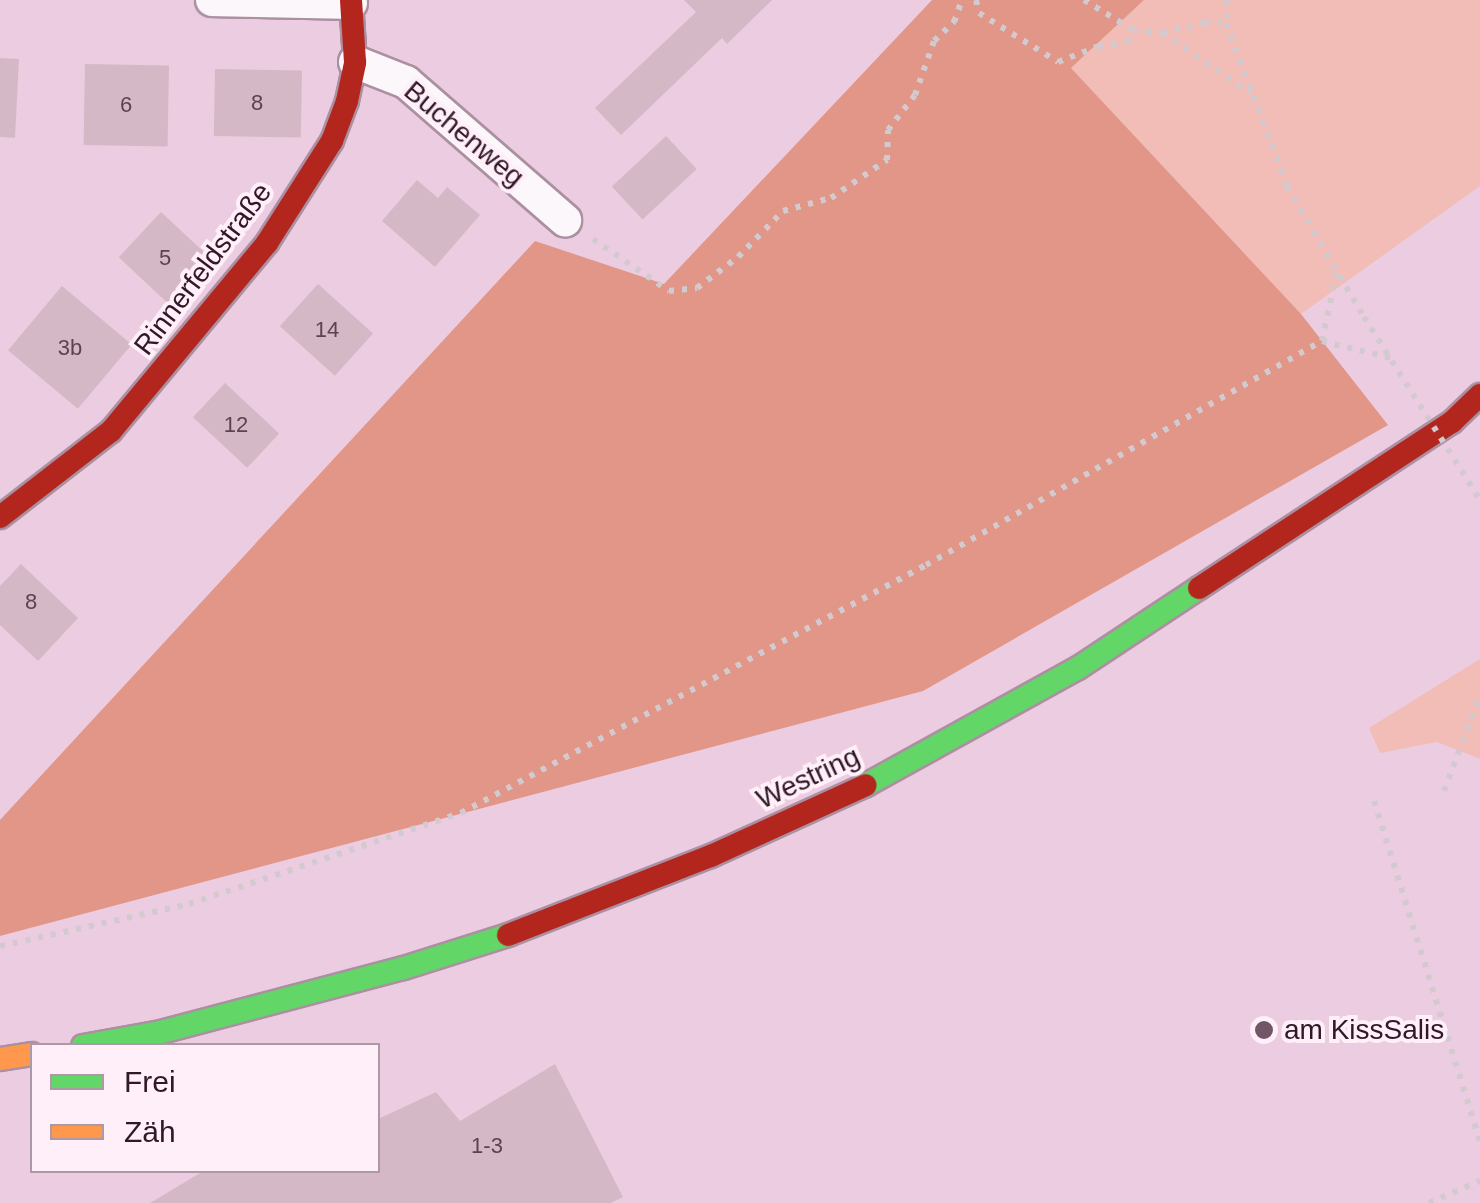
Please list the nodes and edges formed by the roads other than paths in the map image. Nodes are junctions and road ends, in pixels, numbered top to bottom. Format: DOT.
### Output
graph roads {
  1 [pos="212,0"];
  2 [pos="351,2"];
  3 [pos="355,62"];
  4 [pos="565,220"];
  5 [pos="1480,395"];
  6 [pos="0,517"];
  7 [pos="100,1043"];
  8 [pos="30,1054"];
  9 [pos="0,1059"];
  1 -- 2 [label="street"];
  2 -- 3 [label="main road, Rinnerfeldstraße"];
  3 -- 4 [label="street, Buchenweg"];
  3 -- 6 [label="main road, Rinnerfeldstraße"];
  5 -- 7 [label="main road, Westring"];
  8 -- 9 [label="main road"];
}
